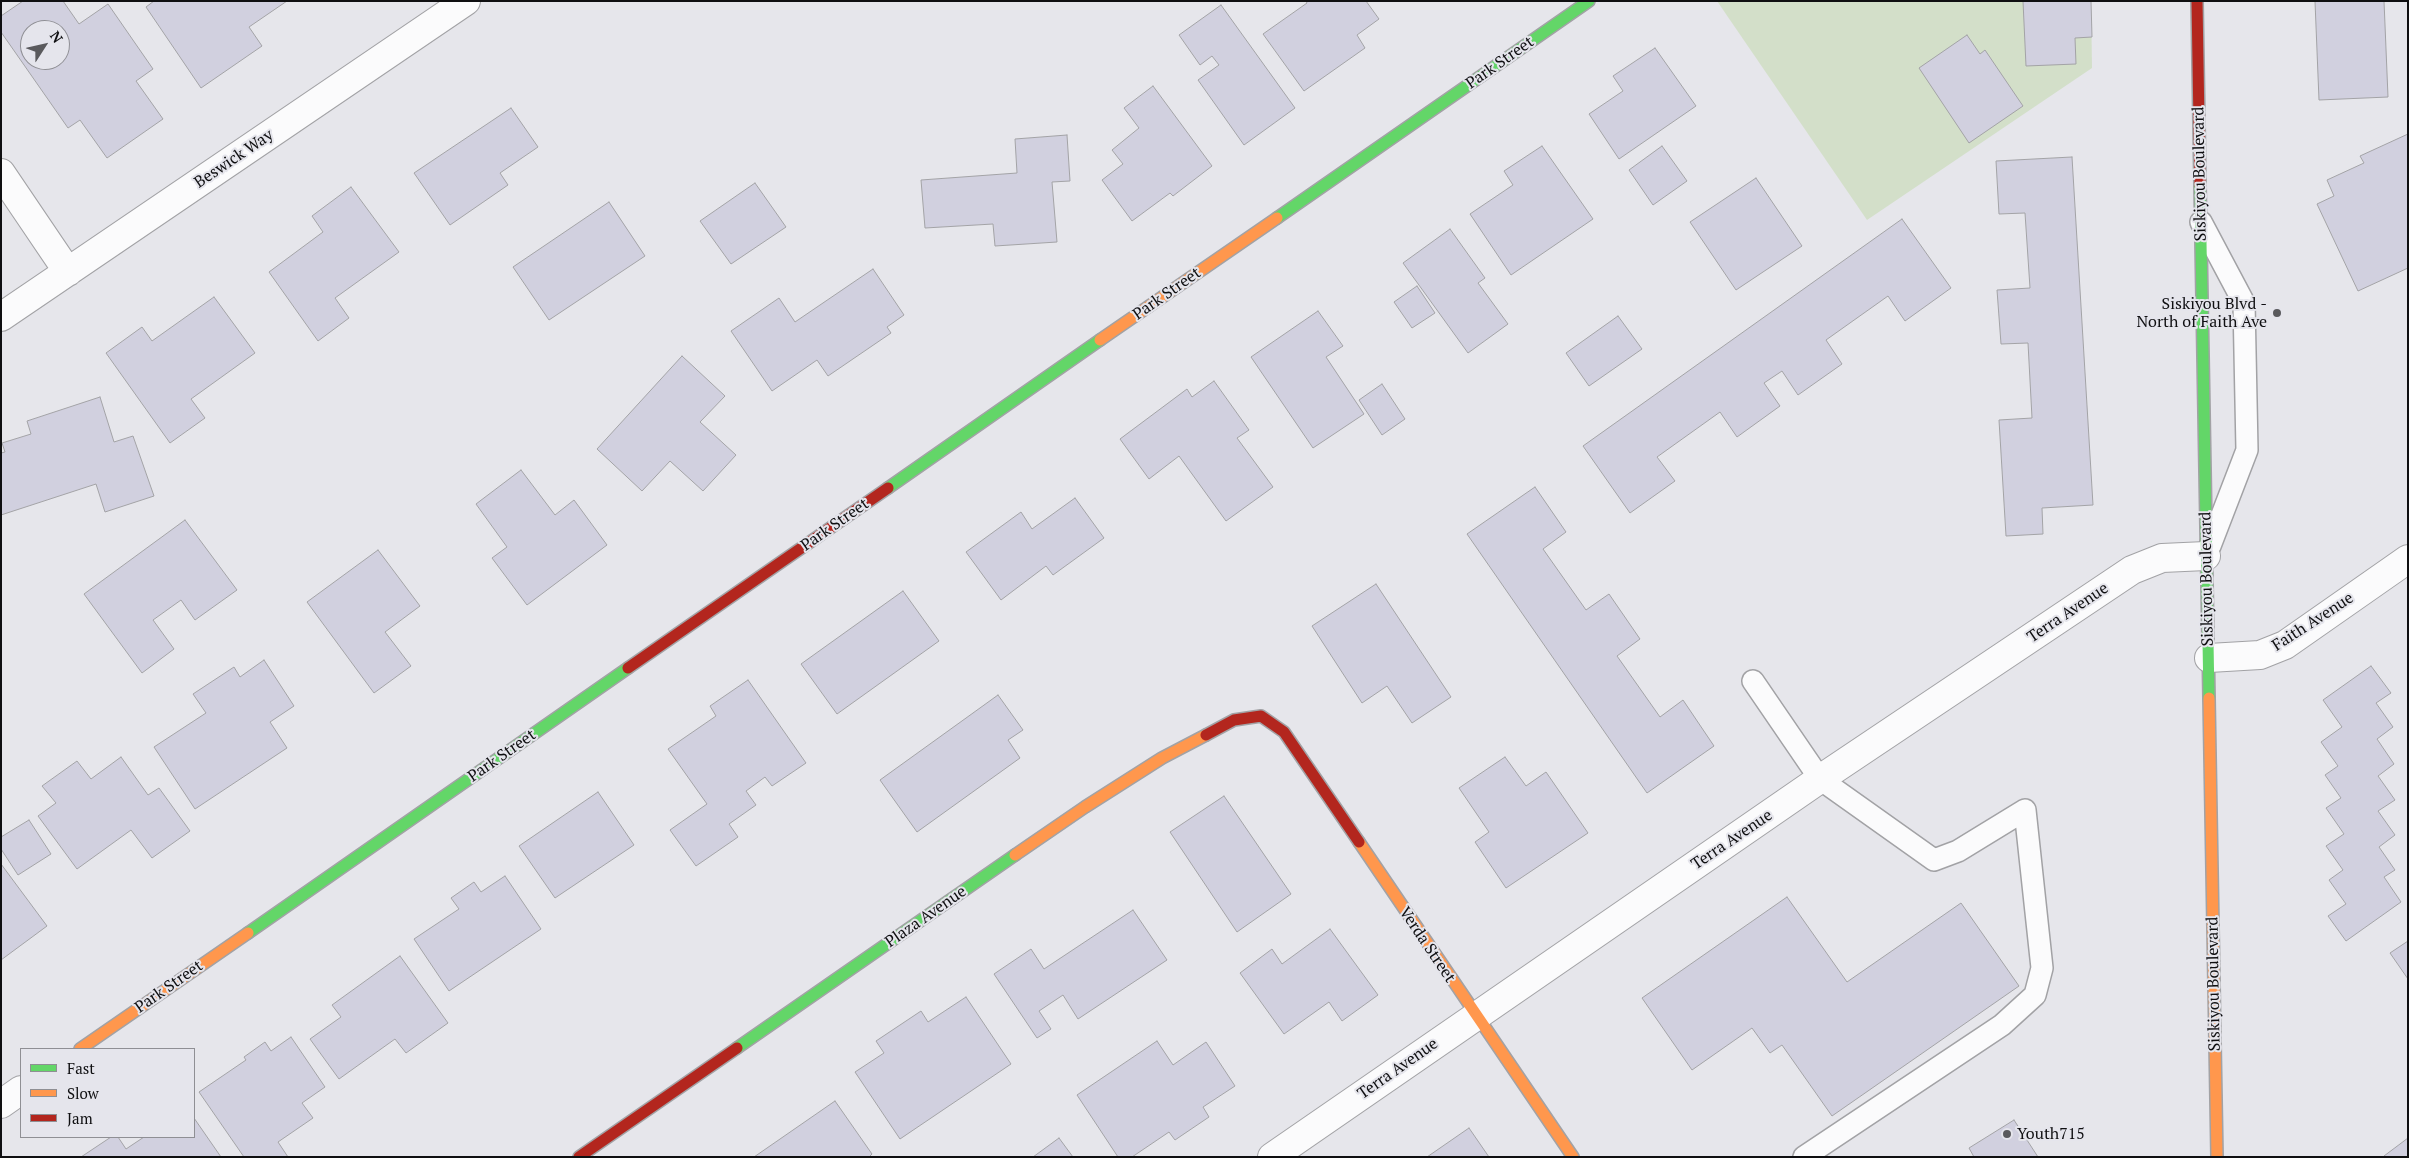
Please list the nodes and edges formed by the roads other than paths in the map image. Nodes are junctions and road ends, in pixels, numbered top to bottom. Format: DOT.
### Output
graph roads {
  1 [pos="466,1"];
  2 [pos="1589,1"];
  3 [pos="2197,1"];
  4 [pos="1,172"];
  5 [pos="2200,220"];
  6 [pos="68,272"];
  7 [pos="1,317"];
  8 [pos="2206,556"];
  9 [pos="2408,559"];
  10 [pos="2209,658"];
  11 [pos="1753,681"];
  12 [pos="1284,732"];
  13 [pos="1820,779"];
  14 [pos="1475,1016"];
  15 [pos="81,1048"];
  16 [pos="20,1091"];
  17 [pos="1,1104"];
  18 [pos="578,1157"];
  19 [pos="1272,1157"];
  20 [pos="1573,1157"];
  21 [pos="1804,1157"];
  22 [pos="2217,1157"];
  1 -- 6 [label="street, Beswick Way"];
  2 -- 15 [label="street, Park Street"];
  3 -- 5 [label="street, Siskiyou Boulevard"];
  4 -- 6 [label="street"];
  5 -- 8 [label="street, Siskiyou Boulevard"];
  5 -- 8 [label="lane"];
  6 -- 7 [label="street, Beswick Way"];
  8 -- 10 [label="street, Siskiyou Boulevard"];
  8 -- 13 [label="street, Terra Avenue"];
  9 -- 10 [label="street, Faith Avenue"];
  10 -- 22 [label="street, Siskiyou Boulevard"];
  11 -- 13 [label="lane"];
  12 -- 14 [label="street, Verda Street"];
  12 -- 18 [label="street, Plaza Avenue"];
  13 -- 14 [label="street, Terra Avenue"];
  13 -- 21 [label="lane"];
  14 -- 19 [label="street, Terra Avenue"];
  14 -- 20 [label="street, Verda Street"];
  16 -- 17 [label="street"];
}
